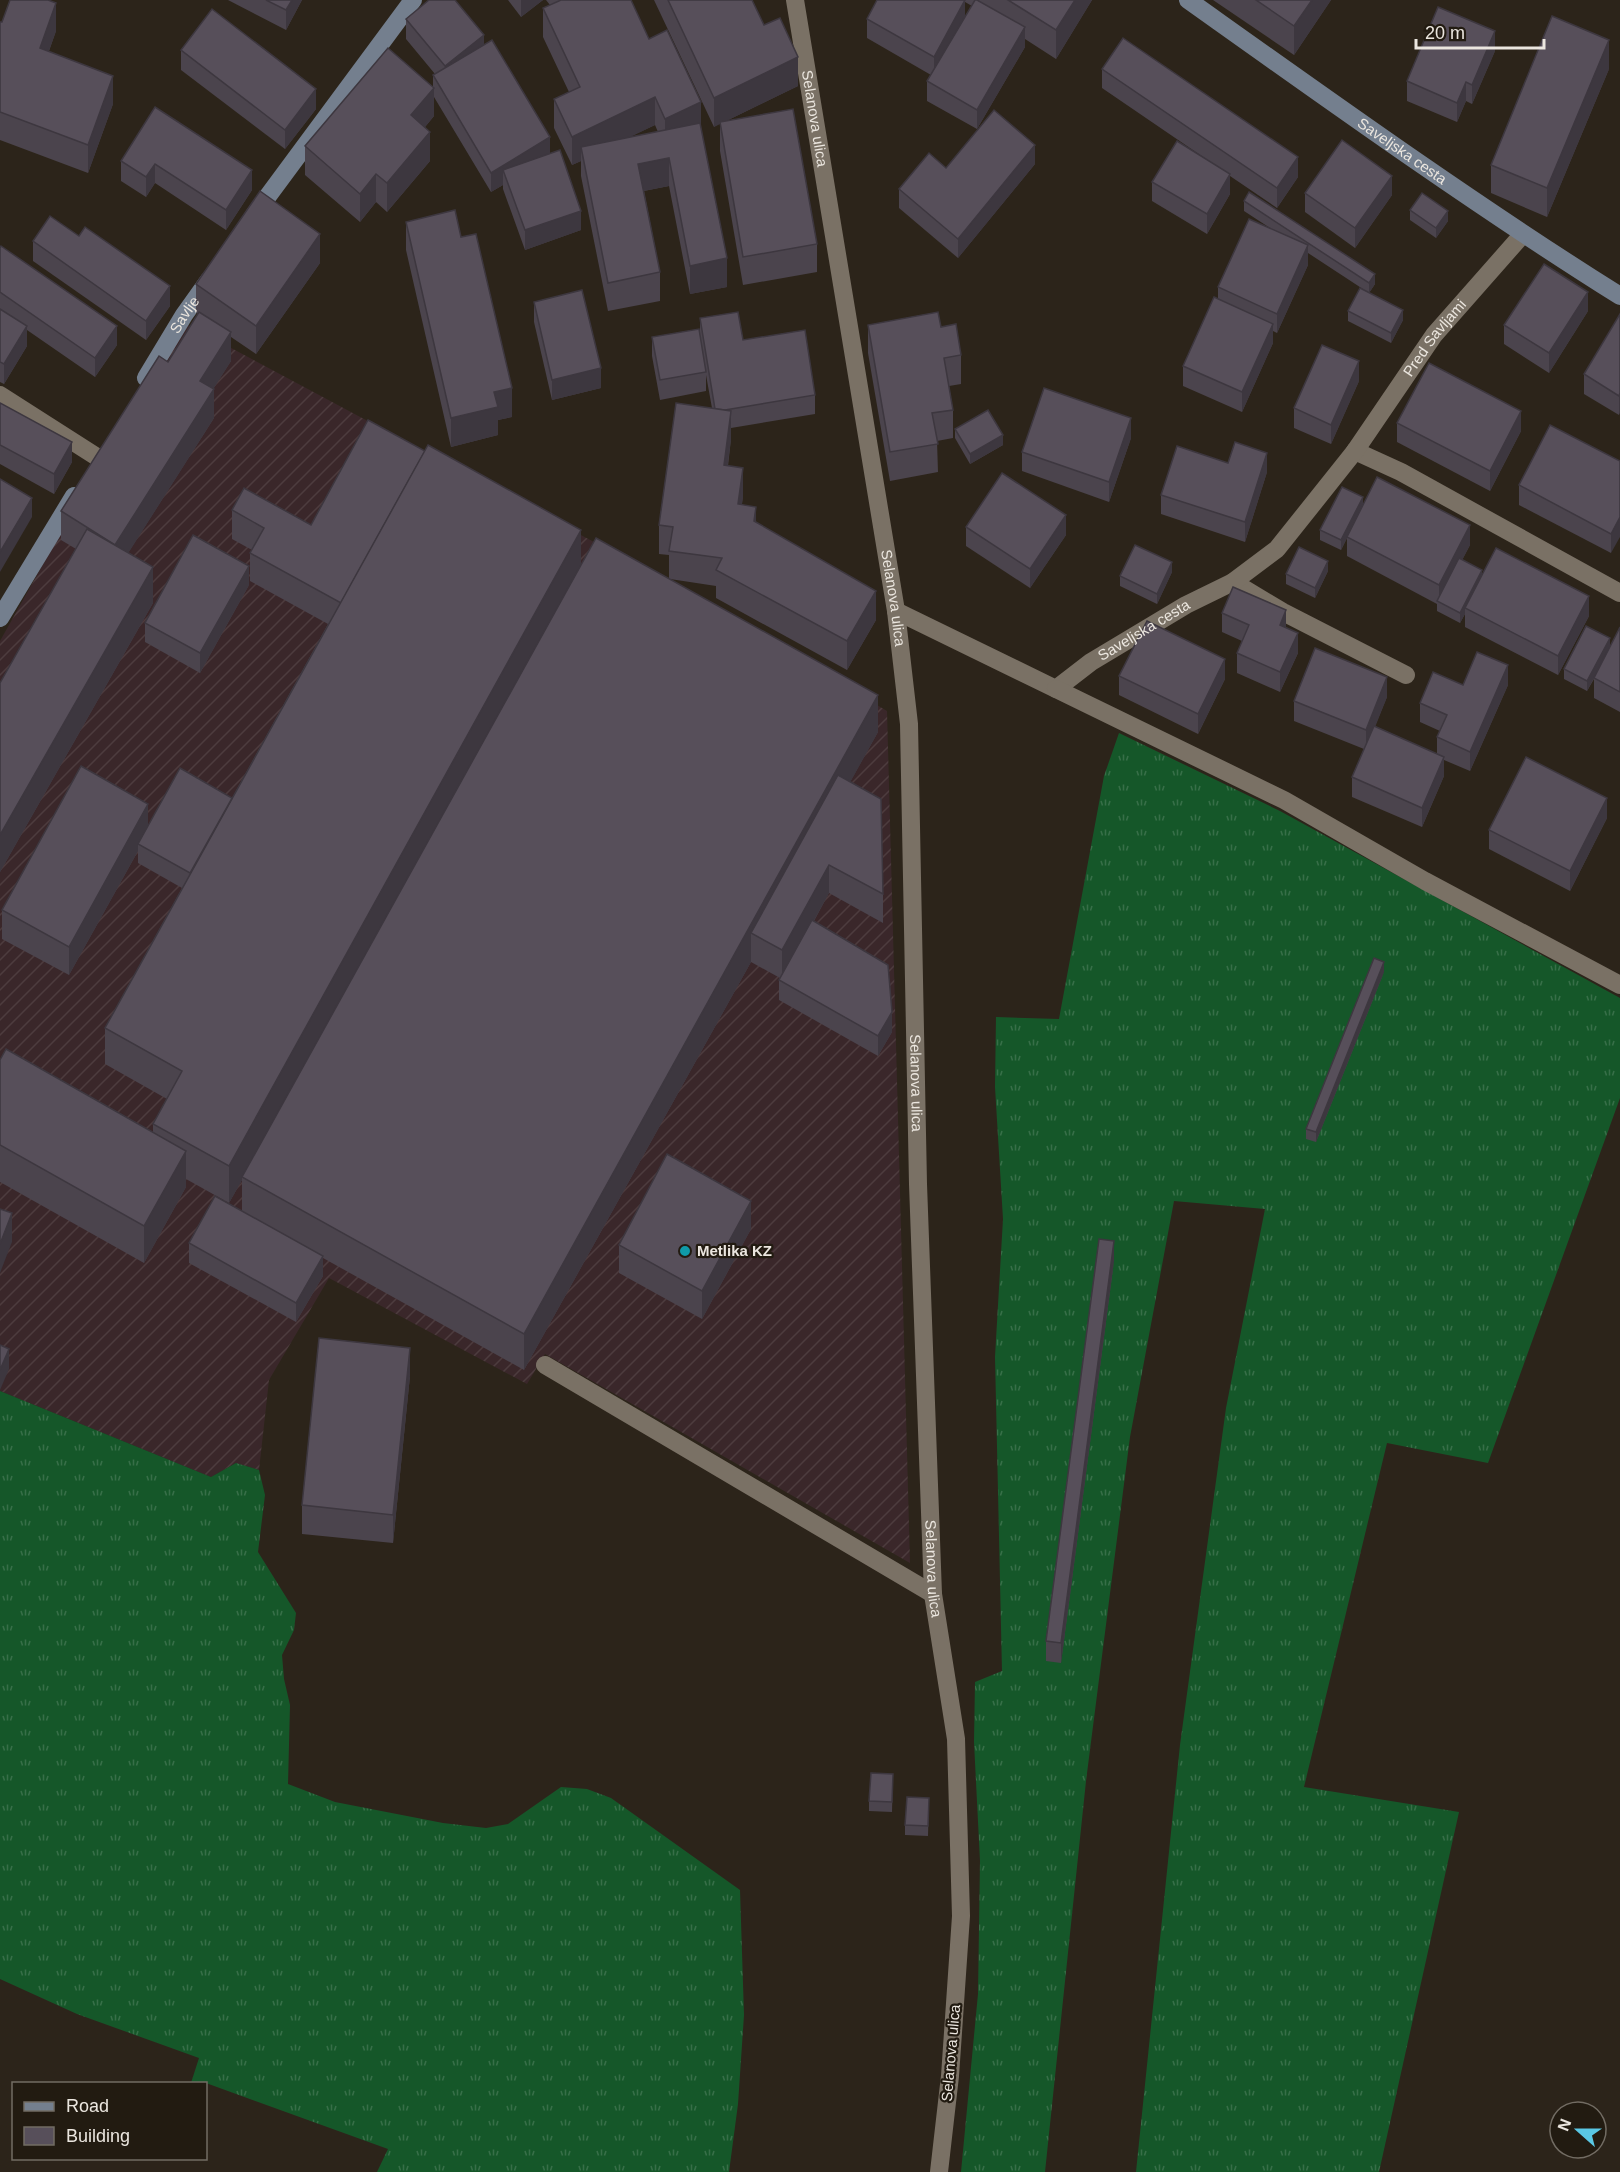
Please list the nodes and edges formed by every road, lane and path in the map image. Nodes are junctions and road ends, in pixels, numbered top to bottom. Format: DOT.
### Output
graph roads {
  1 [pos="413,0"];
  2 [pos="795,0"];
  3 [pos="1188,0"];
  4 [pos="246,227"];
  5 [pos="1523,234"];
  6 [pos="218,266"];
  7 [pos="1620,296"];
  8 [pos="0,395"];
  9 [pos="134,397"];
  10 [pos="1355,451"];
  11 [pos="1233,582"];
  12 [pos="1620,593"];
  13 [pos="896,611"];
  14 [pos="0,618"];
  15 [pos="1406,675"];
  16 [pos="1056,688"];
  17 [pos="1620,985"];
  18 [pos="545,1365"];
  19 [pos="933,1594"];
  20 [pos="939,2172"];
  1 -- 4 [label="street"];
  2 -- 13 [label="street, Selanova ulica"];
  3 -- 5 [label="street, Saveljska cesta"];
  5 -- 7 [label="street, Saveljska cesta"];
  5 -- 10 [label="street, Pred Savljami"];
  6 -- 9 [label="street, Savlje"];
  8 -- 14 [label="street"];
  10 -- 11 [label="street, Saveljska cesta"];
  10 -- 12 [label="street"];
  11 -- 15 [label="street"];
  11 -- 16 [label="street, Saveljska cesta"];
  13 -- 16 [label="street"];
  13 -- 19 [label="street, Selanova ulica"];
  16 -- 17 [label="street"];
  18 -- 19 [label="street"];
  19 -- 20 [label="street, Selanova ulica"];
}
